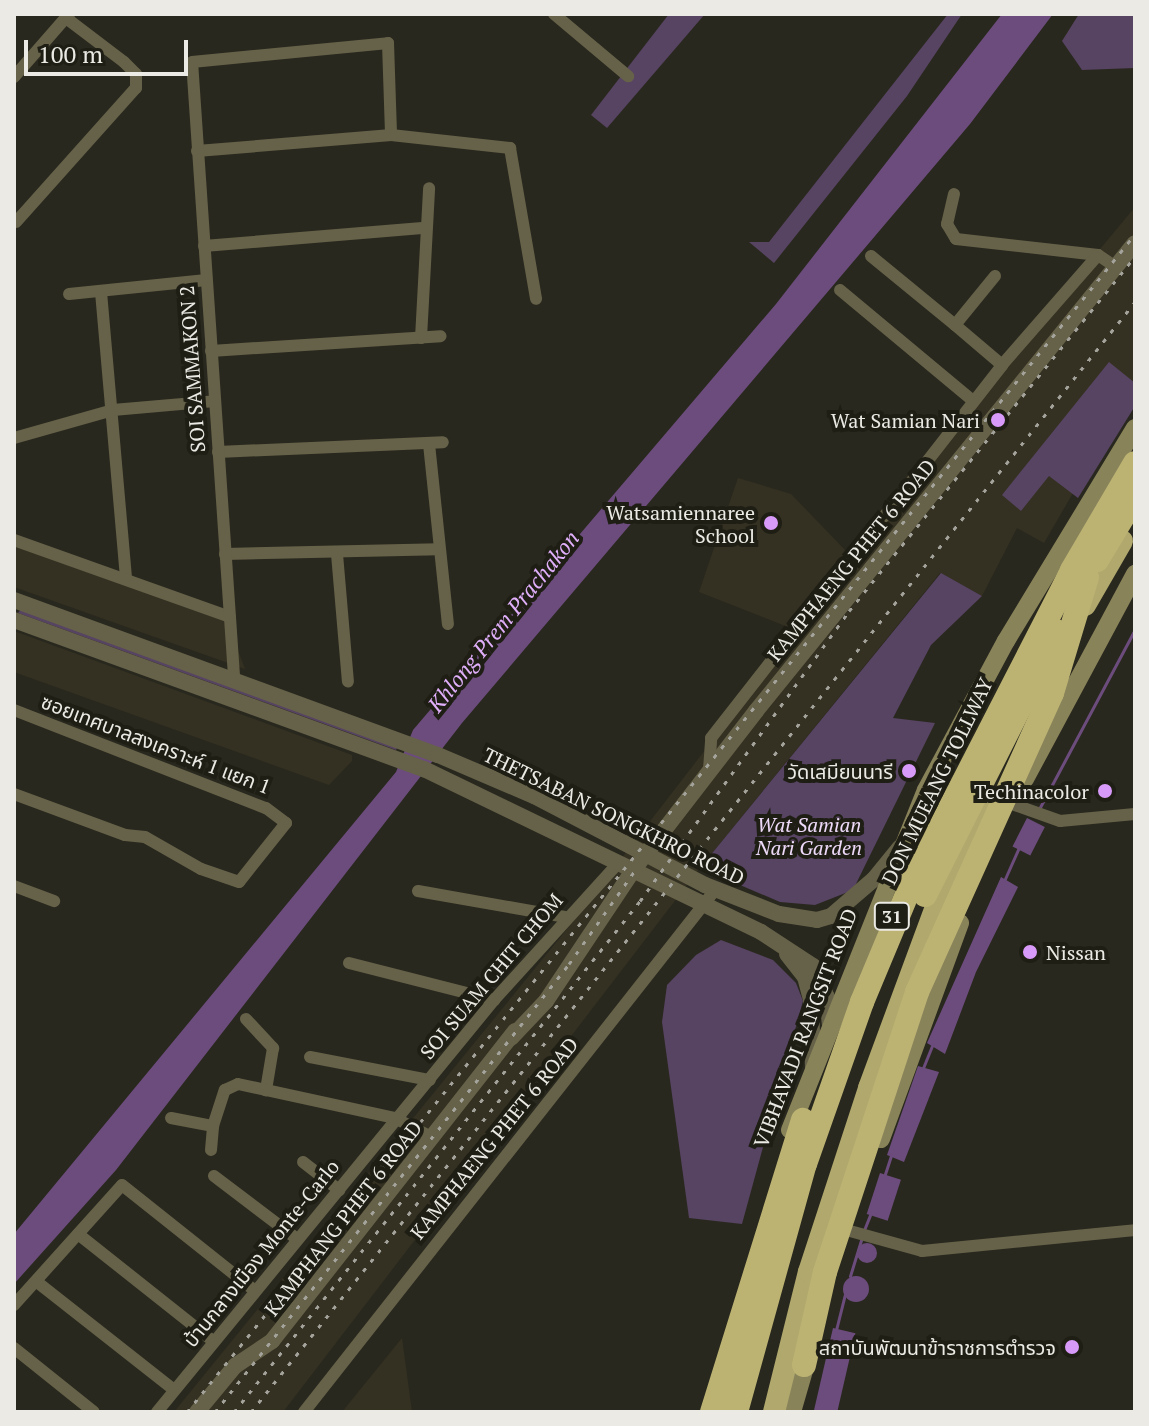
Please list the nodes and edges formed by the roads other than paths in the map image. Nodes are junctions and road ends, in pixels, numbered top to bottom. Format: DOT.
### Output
graph roads {
  1 [pos="554,14"];
  2 [pos="68,16"];
  3 [pos="628,76"];
  4 [pos="14,77"];
  5 [pos="391,135"];
  6 [pos="197,151"];
  7 [pos="429,188"];
  8 [pos="954,194"];
  9 [pos="16,222"];
  10 [pos="425,228"];
  11 [pos="1135,243"];
  12 [pos="204,246"];
  13 [pos="1098,255"];
  14 [pos="871,256"];
  15 [pos="1116,267"];
  16 [pos="995,276"];
  17 [pos="206,280"];
  18 [pos="840,290"];
  19 [pos="101,292"];
  20 [pos="69,294"];
  21 [pos="536,299"];
  22 [pos="955,325"];
  23 [pos="441,336"];
  24 [pos="421,338"];
  25 [pos="211,351"];
  26 [pos="1002,365"];
  27 [pos="215,401"];
  28 [pos="973,401"];
  29 [pos="113,410"];
  30 [pos="1135,428"];
  31 [pos="14,438"];
  32 [pos="443,442"];
  33 [pos="429,444"];
  34 [pos="218,452"];
  35 [pos="1135,453"];
  36 [pos="1135,463"];
  37 [pos="1135,497"];
  38 [pos="1135,520"];
  39 [pos="14,539"];
  40 [pos="438,549"];
  41 [pos="225,554"];
  42 [pos="337,554"];
  43 [pos="126,576"];
  44 [pos="1087,577"];
  45 [pos="1133,581"];
  46 [pos="14,600"];
  47 [pos="230,617"];
  48 [pos="14,620"];
  49 [pos="448,624"];
  50 [pos="234,676"];
  51 [pos="348,682"];
  52 [pos="14,710"];
  53 [pos="709,770"];
  54 [pos="14,794"];
  55 [pos="1012,804"];
  56 [pos="1135,814"];
  57 [pos="903,842"];
  58 [pos="644,854"];
  59 [pos="626,865"];
  60 [pos="14,886"];
  61 [pos="715,890"];
  62 [pos="418,891"];
  63 [pos="54,901"];
  64 [pos="705,905"];
  65 [pos="966,905"];
  66 [pos="565,917"];
  67 [pos="761,932"];
  68 [pos="921,951"];
  69 [pos="349,963"];
  70 [pos="494,1000"];
  71 [pos="862,1002"];
  72 [pos="246,1019"];
  73 [pos="830,1026"];
  74 [pos="310,1057"];
  75 [pos="813,1069"];
  76 [pos="430,1080"];
  77 [pos="266,1090"];
  78 [pos="171,1118"];
  79 [pos="395,1118"];
  80 [pos="213,1126"];
  81 [pos="431,1137"];
  82 [pos="211,1150"];
  83 [pos="303,1162"];
  84 [pos="214,1176"];
  85 [pos="339,1190"];
  86 [pos="1135,1230"];
  87 [pos="855,1232"];
  88 [pos="78,1234"];
  89 [pos="297,1239"];
  90 [pos="37,1282"];
  91 [pos="254,1290"];
  92 [pos="14,1305"];
  93 [pos="213,1341"];
  94 [pos="14,1348"];
  95 [pos="804,1365"];
  96 [pos="174,1390"];
  97 [pos="94,1412"];
  98 [pos="157,1412"];
  99 [pos="197,1412"];
  100 [pos="304,1412"];
  101 [pos="703,1412"];
  102 [pos="712,1412"];
  103 [pos="733,1412"];
  104 [pos="751,1412"];
  105 [pos="774,1412"];
  106 [pos="792,1412"];
  1 -- 3 [label="street"];
  2 -- 4 [label="street"];
  2 -- 9 [label="street"];
  5 -- 6 [label="street"];
  5 -- 6 [label="street, SOI SAMMAKON 2"];
  5 -- 21 [label="street"];
  6 -- 12 [label="street, SOI SAMMAKON 2"];
  7 -- 10 [label="street"];
  8 -- 13 [label="street"];
  10 -- 12 [label="street"];
  10 -- 24 [label="street"];
  11 -- 15 [label="street, KAMPHAENG PHET 6 ROAD"];
  12 -- 17 [label="street, SOI SAMMAKON 2"];
  13 -- 15 [label="street"];
  13 -- 26 [label="street"];
  14 -- 22 [label="street"];
  15 -- 53 [label="street, KAMPHAENG PHET 6 ROAD"];
  16 -- 22 [label="street"];
  17 -- 19 [label="street"];
  17 -- 25 [label="street, SOI SAMMAKON 2"];
  18 -- 28 [label="street"];
  19 -- 20 [label="street"];
  19 -- 29 [label="street"];
  22 -- 26 [label="street"];
  23 -- 24 [label="street"];
  24 -- 25 [label="street"];
  25 -- 27 [label="street, SOI SAMMAKON 2"];
  26 -- 28 [label="street"];
  27 -- 29 [label="street"];
  27 -- 34 [label="street, SOI SAMMAKON 2"];
  28 -- 53 [label="street"];
  29 -- 31 [label="street"];
  29 -- 43 [label="street"];
  30 -- 57 [label="main road, VIBHAVADI RANGSIT ROAD / 31"];
  32 -- 33 [label="street"];
  33 -- 34 [label="street"];
  33 -- 40 [label="street"];
  34 -- 41 [label="street, SOI SAMMAKON 2"];
  35 -- 103 [label="highway, VIBHAVADI RANGSIT ROAD / 31"];
  36 -- 71 [label="highway, DON MUEANG TOLLWAY / 31"];
  37 -- 44 [label="highway, DON MUEANG TOLLWAY / 31"];
  38 -- 68 [label="highway, 31"];
  39 -- 43 [label="street"];
  40 -- 42 [label="street"];
  40 -- 49 [label="street"];
  41 -- 42 [label="street"];
  41 -- 47 [label="street, SOI SAMMAKON 2"];
  42 -- 51 [label="street"];
  43 -- 47 [label="street"];
  44 -- 95 [label="highway"];
  44 -- 104 [label="highway, DON MUEANG TOLLWAY / 31"];
  45 -- 55 [label="main road"];
  46 -- 50 [label="street, THETSABAN SONGKHRO ROAD"];
  47 -- 50 [label="street, SOI SAMMAKON 2"];
  48 -- 59 [label="street, THETSABAN SONGKHRO ROAD"];
  50 -- 58 [label="street, THETSABAN SONGKHRO ROAD"];
  52 -- 54 [label="street, ซอยเทศบาลสงเคราะห์ 1 แยก 1"];
  53 -- 58 [label="street, KAMPHAENG PHET 6 ROAD"];
  55 -- 56 [label="street"];
  55 -- 65 [label="main road"];
  57 -- 61 [label="street, THETSABAN SONGKHRO ROAD"];
  57 -- 73 [label="main road, VIBHAVADI RANGSIT ROAD / 31"];
  58 -- 59 [label="street, KAMPHAENG PHET 6 ROAD"];
  58 -- 61 [label="street, THETSABAN SONGKHRO ROAD"];
  59 -- 64 [label="street, THETSABAN SONGKHRO ROAD"];
  59 -- 66 [label="street, SOI SUAM CHIT CHOM"];
  59 -- 81 [label="street, KAMPHANG PHET 6 ROAD"];
  60 -- 63 [label="street"];
  61 -- 64 [label="street, KAMPHAENG PHET 6 ROAD"];
  62 -- 66 [label="street"];
  64 -- 67 [label="street, THETSABAN SONGKHRO ROAD"];
  64 -- 100 [label="street, KAMPHAENG PHET 6 ROAD"];
  65 -- 68 [label="highway"];
  65 -- 87 [label="main road"];
  66 -- 70 [label="street, SOI SUAM CHIT CHOM"];
  67 -- 73 [label="street, THETSABAN SONGKHRO ROAD"];
  67 -- 75 [label="street"];
  68 -- 105 [label="highway, 31"];
  69 -- 70 [label="street"];
  70 -- 76 [label="street, SOI SUAM CHIT CHOM"];
  71 -- 102 [label="highway"];
  71 -- 103 [label="highway, DON MUEANG TOLLWAY / 31"];
  72 -- 77 [label="street"];
  73 -- 75 [label="main road, VIBHAVADI RANGSIT ROAD / 31"];
  74 -- 76 [label="street"];
  75 -- 101 [label="main road, VIBHAVADI RANGSIT ROAD / 31"];
  76 -- 79 [label="street, SOI SUAM CHIT CHOM"];
  77 -- 79 [label="street"];
  77 -- 80 [label="street"];
  78 -- 80 [label="street"];
  79 -- 81 [label="street"];
  79 -- 85 [label="street, บ้านกลางเมือง Monte-Carlo"];
  80 -- 82 [label="street"];
  81 -- 99 [label="street, KAMPHANG PHET 6 ROAD"];
  83 -- 85 [label="street"];
  84 -- 89 [label="street"];
  85 -- 89 [label="street, บ้านกลางเมือง Monte-Carlo"];
  86 -- 87 [label="street"];
  87 -- 95 [label="main road"];
  88 -- 90 [label="street"];
  88 -- 91 [label="street"];
  88 -- 93 [label="street"];
  89 -- 91 [label="street, บ้านกลางเมือง Monte-Carlo"];
  90 -- 92 [label="street"];
  90 -- 96 [label="street"];
  91 -- 93 [label="street, บ้านกลางเมือง Monte-Carlo"];
  93 -- 96 [label="street, บ้านกลางเมือง Monte-Carlo"];
  94 -- 97 [label="street"];
  95 -- 106 [label="main road"];
  96 -- 98 [label="street, บ้านกลางเมือง Monte-Carlo"];
}
